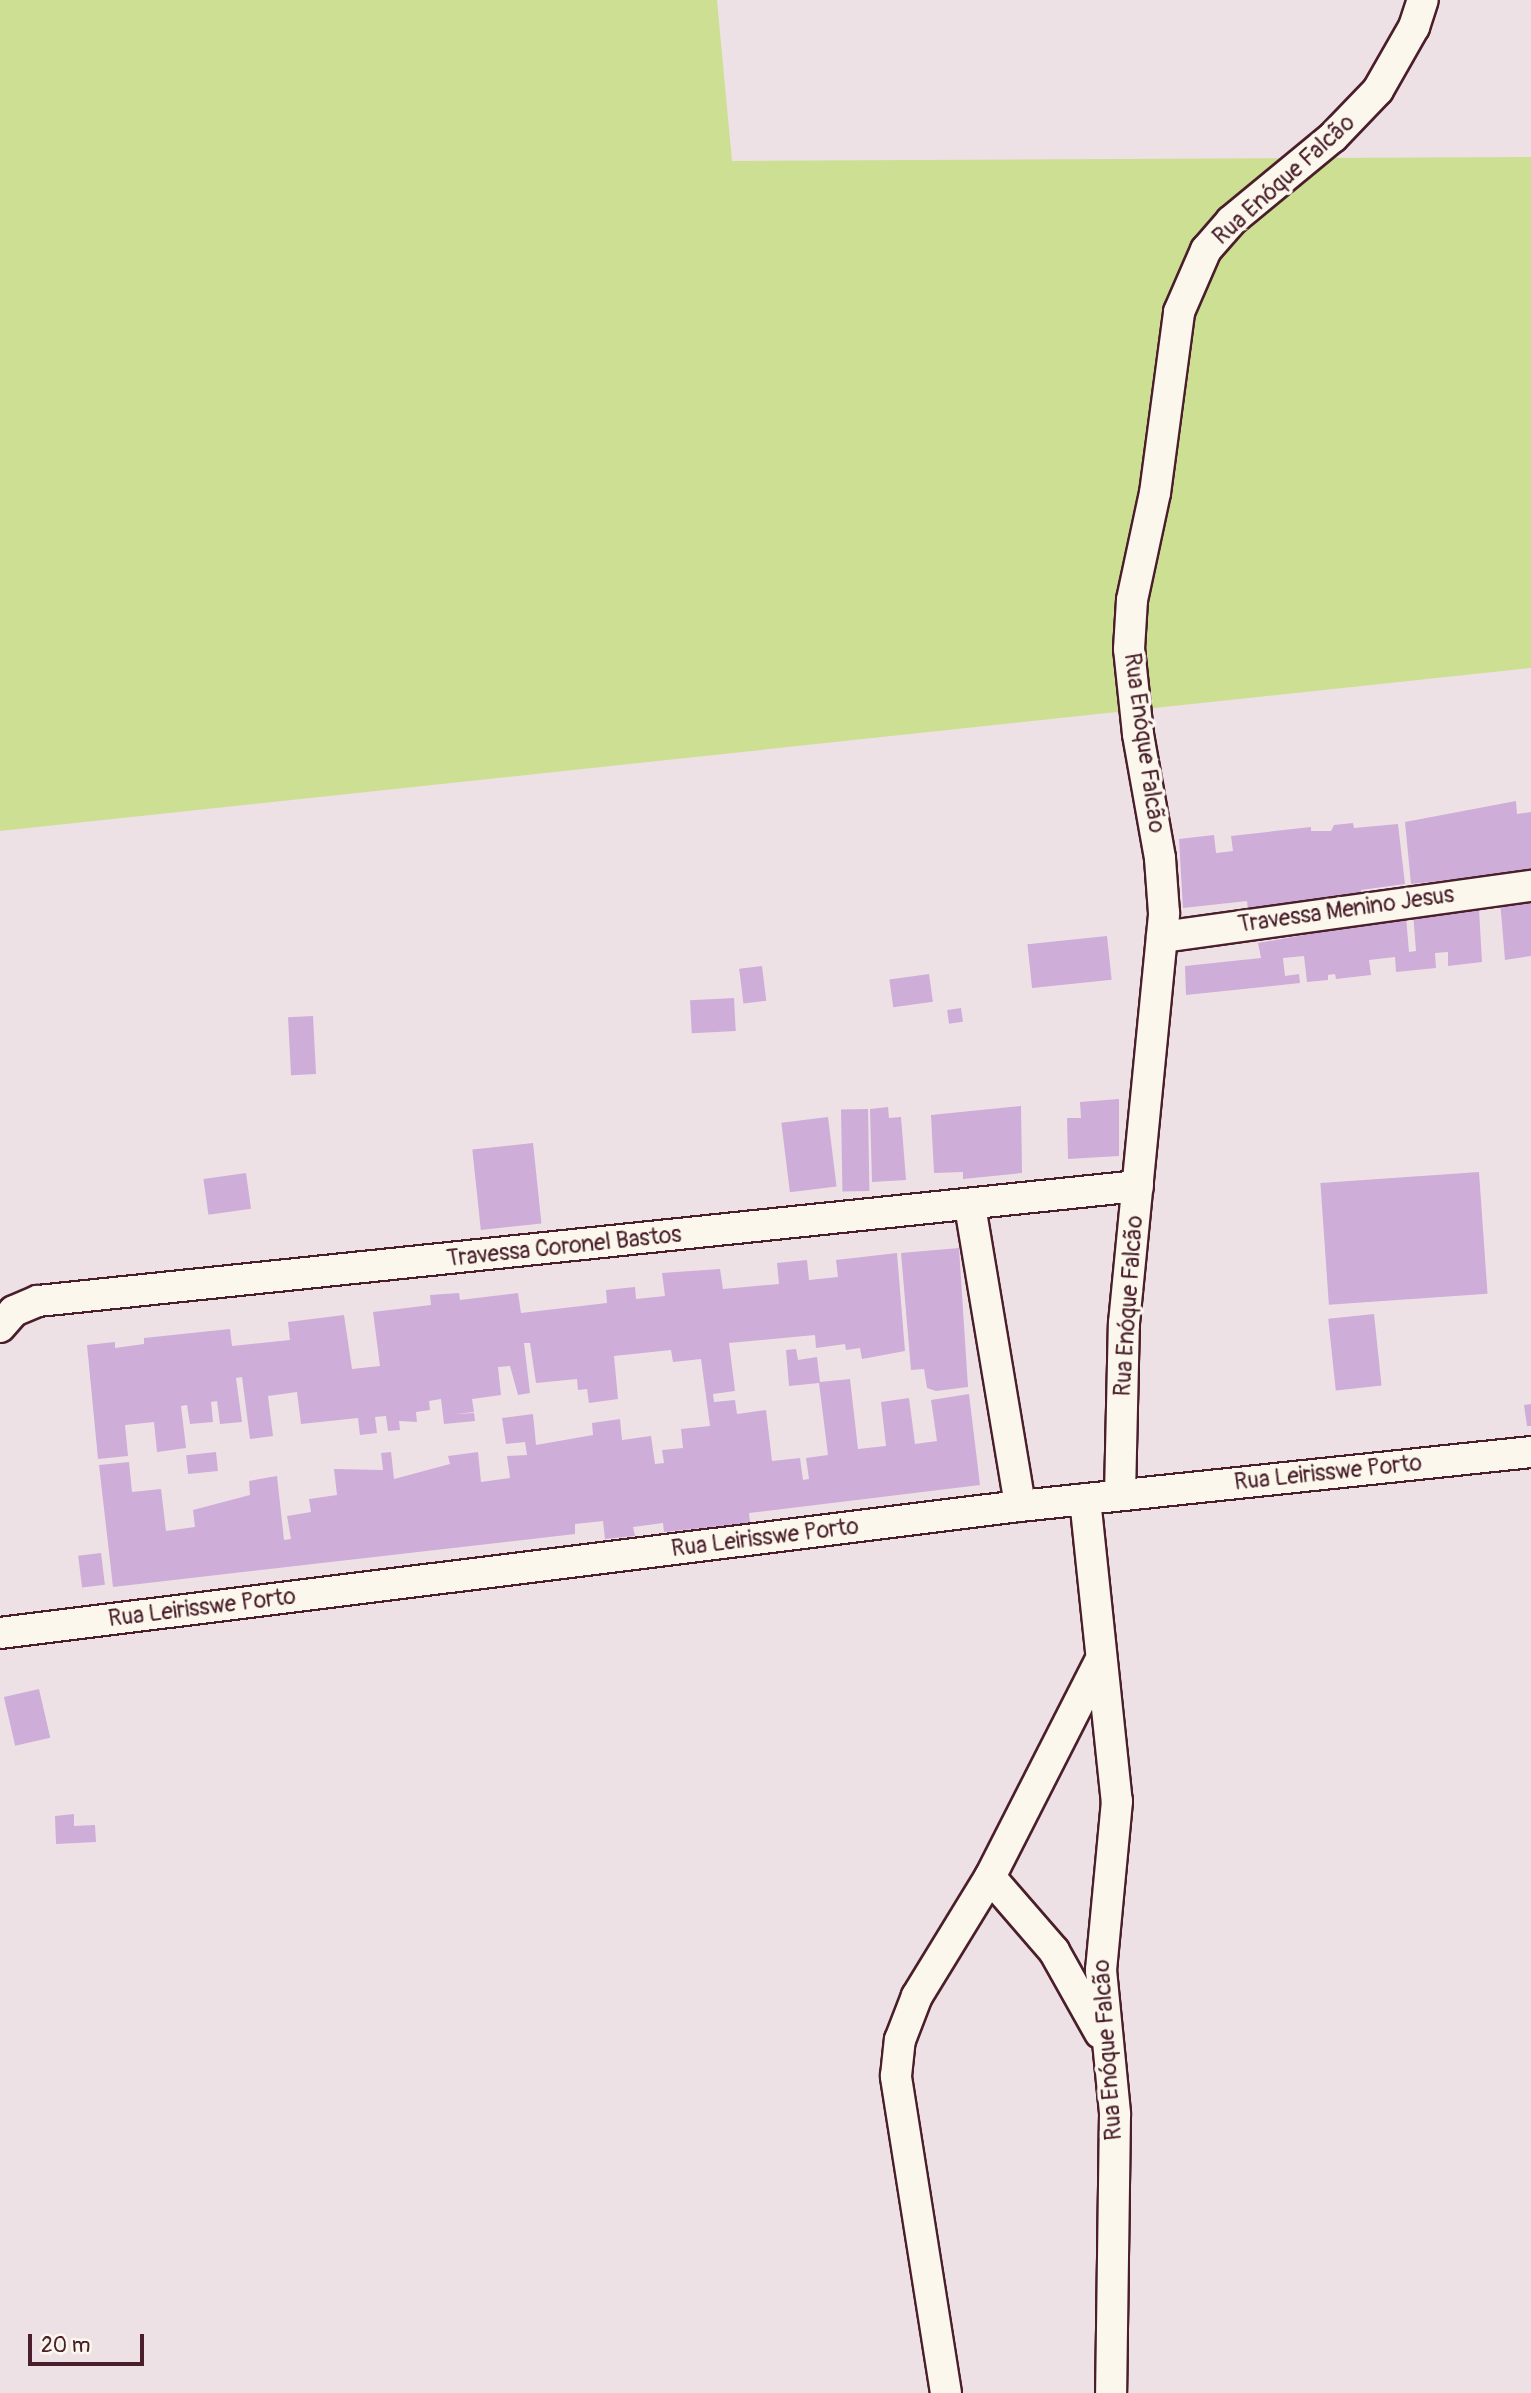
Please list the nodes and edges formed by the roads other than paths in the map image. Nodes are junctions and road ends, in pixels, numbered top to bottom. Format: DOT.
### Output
graph roads {
  1 [pos="1423,0"];
  2 [pos="1531,886"];
  3 [pos="1162,937"];
  4 [pos="1138,1186"];
  5 [pos="970,1206"];
  6 [pos="0,1327"];
  7 [pos="1531,1452"];
  8 [pos="1120,1495"];
  9 [pos="1085,1499"];
  10 [pos="1020,1506"];
  11 [pos="0,1633"];
  12 [pos="1099,1663"];
  13 [pos="990,1877"];
  14 [pos="1107,2049"];
  15 [pos="946,2393"];
  16 [pos="1111,2393"];
  1 -- 3 [label="street, Rua Enóque Falcão"];
  2 -- 3 [label="street, Travessa Menino Jesus"];
  3 -- 4 [label="street, Rua Enóque Falcão"];
  4 -- 5 [label="street, Travessa Coronel Bastos"];
  4 -- 8 [label="street, Rua Enóque Falcão"];
  5 -- 6 [label="street, Travessa Coronel Bastos"];
  5 -- 10 [label="street"];
  7 -- 8 [label="street, Rua Leirisswe Porto"];
  8 -- 9 [label="street, Rua Leirisswe Porto"];
  9 -- 10 [label="street, Rua Leirisswe Porto"];
  9 -- 12 [label="street, Rua Enóque Falcão"];
  10 -- 11 [label="street, Rua Leirisswe Porto"];
  12 -- 13 [label="street"];
  12 -- 14 [label="street, Rua Enóque Falcão"];
  13 -- 14 [label="street"];
  13 -- 15 [label="street"];
  14 -- 16 [label="street, Rua Enóque Falcão"];
}
